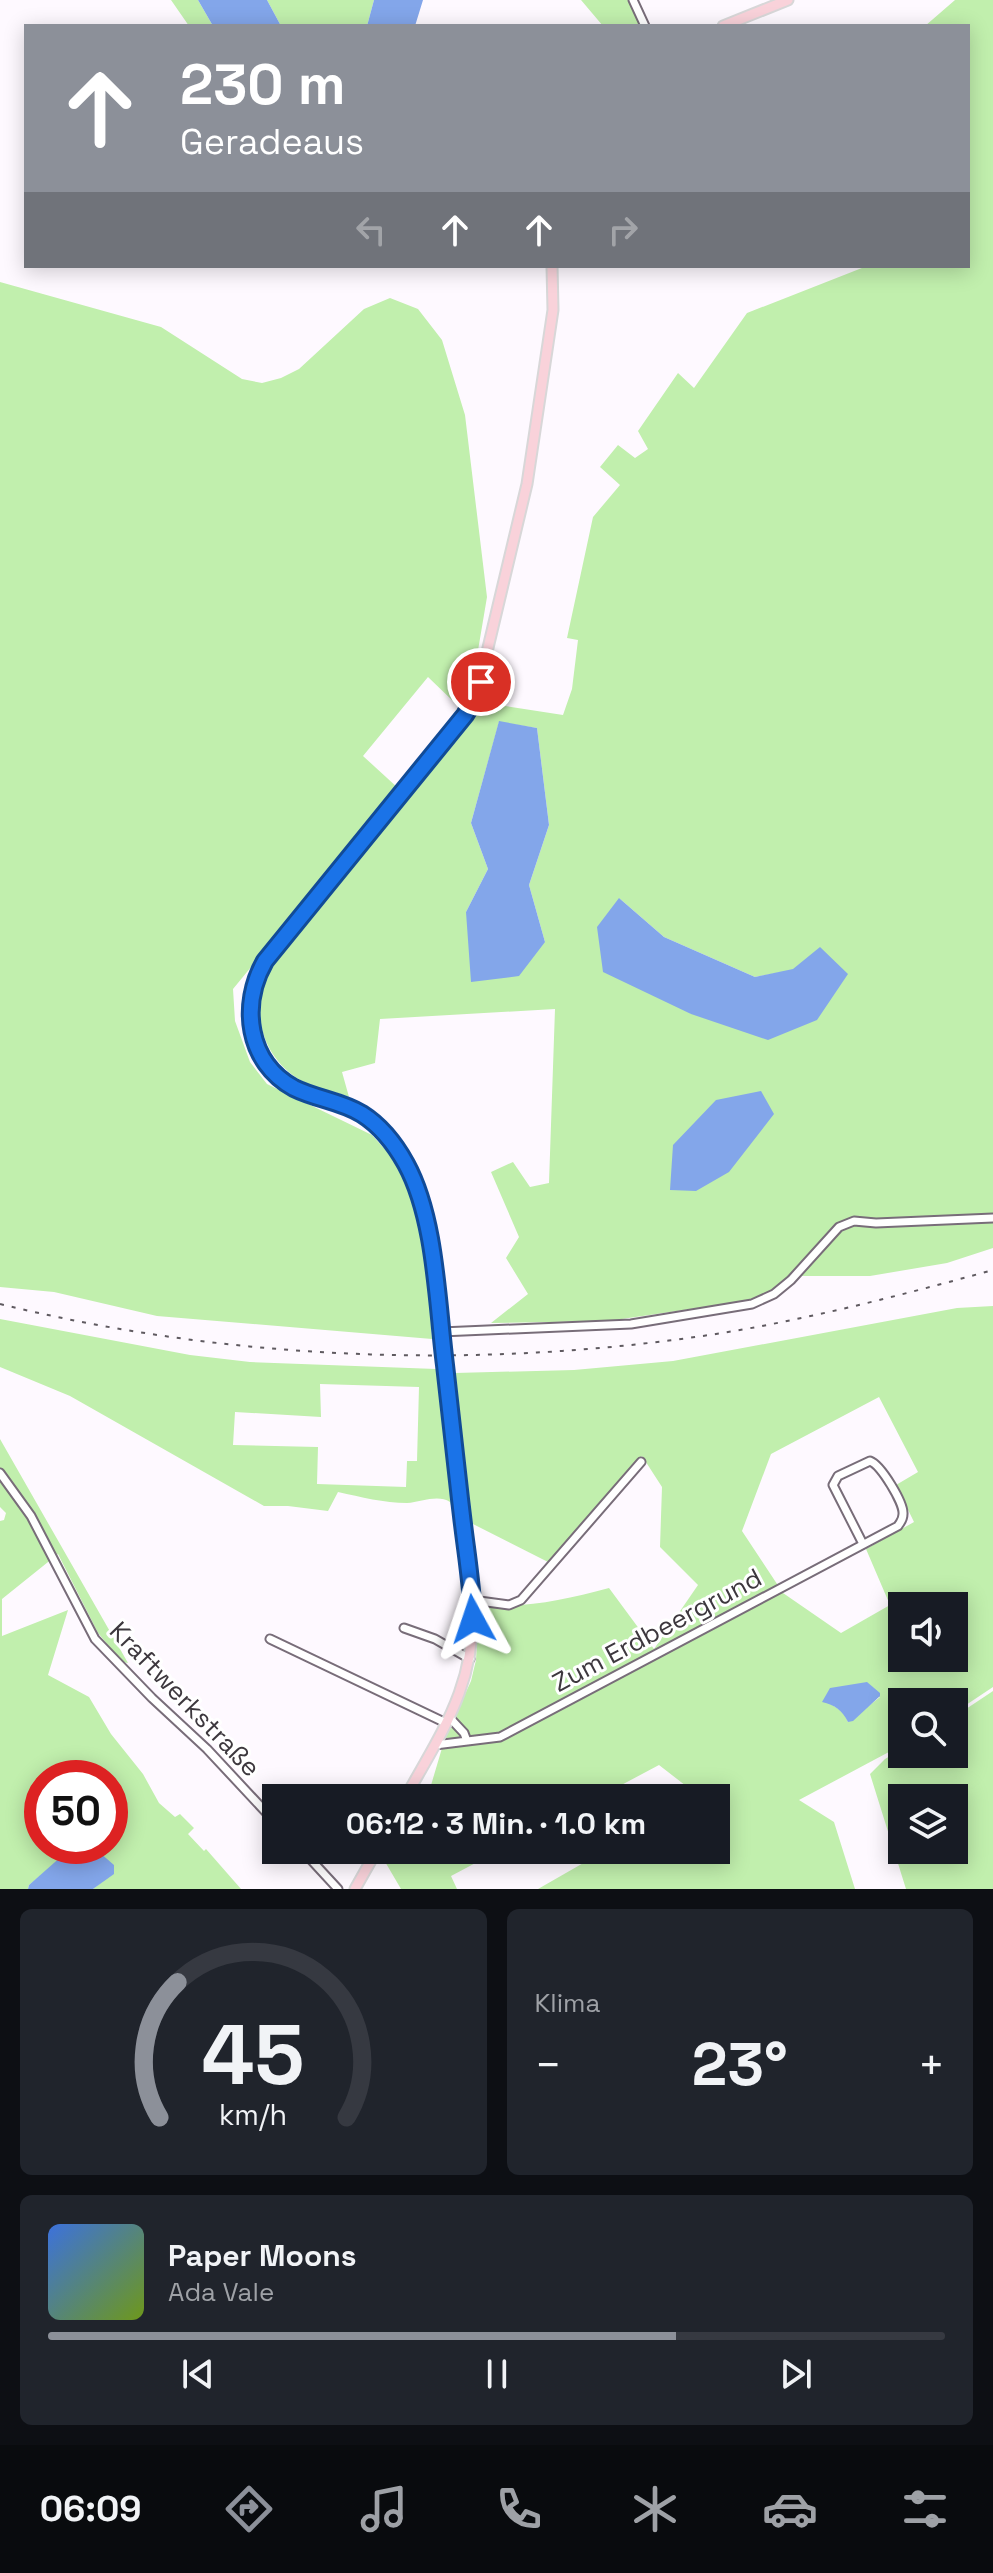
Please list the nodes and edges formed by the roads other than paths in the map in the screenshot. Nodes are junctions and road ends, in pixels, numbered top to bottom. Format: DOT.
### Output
graph roads {
  1 [pos="633,0"];
  2 [pos="788,0"];
  3 [pos="644,24"];
  4 [pos="728,24"];
  5 [pos="552,268"];
  6 [pos="993,1218"];
  7 [pos="441,1332"];
  8 [pos="641,1462"];
  9 [pos="0,1473"];
  10 [pos="863,1544"];
  11 [pos="472,1600"];
  12 [pos="404,1628"];
  13 [pos="270,1639"];
  14 [pos="470,1659"];
  15 [pos="448,1720"];
  16 [pos="467,1741"];
  17 [pos="435,1745"];
  18 [pos="413,1784"];
  19 [pos="262,1808"];
  20 [pos="315,1864"];
  21 [pos="369,1864"];
  22 [pos="338,1889"];
  23 [pos="355,1889"];
  1 -- 3 [label="street"];
  2 -- 4 [label="main road"];
  5 -- 7 [label="main road"];
  6 -- 7 [label="street"];
  7 -- 11 [label="main road, bridge"];
  8 -- 11 [label="street"];
  9 -- 19 [label="street, Kraftwerkstraße"];
  10 -- 10 [label="street, Zum Erdbeergrund"];
  10 -- 16 [label="street, Zum Erdbeergrund"];
  11 -- 14 [label="main road"];
  12 -- 14 [label="street"];
  13 -- 15 [label="street"];
  14 -- 15 [label="main road"];
  15 -- 16 [label="street"];
  15 -- 17 [label="main road"];
  16 -- 17 [label="street, Zum Erdbeergrund"];
  17 -- 18 [label="main road"];
  20 -- 22 [label="street"];
  21 -- 23 [label="main road"];
}
